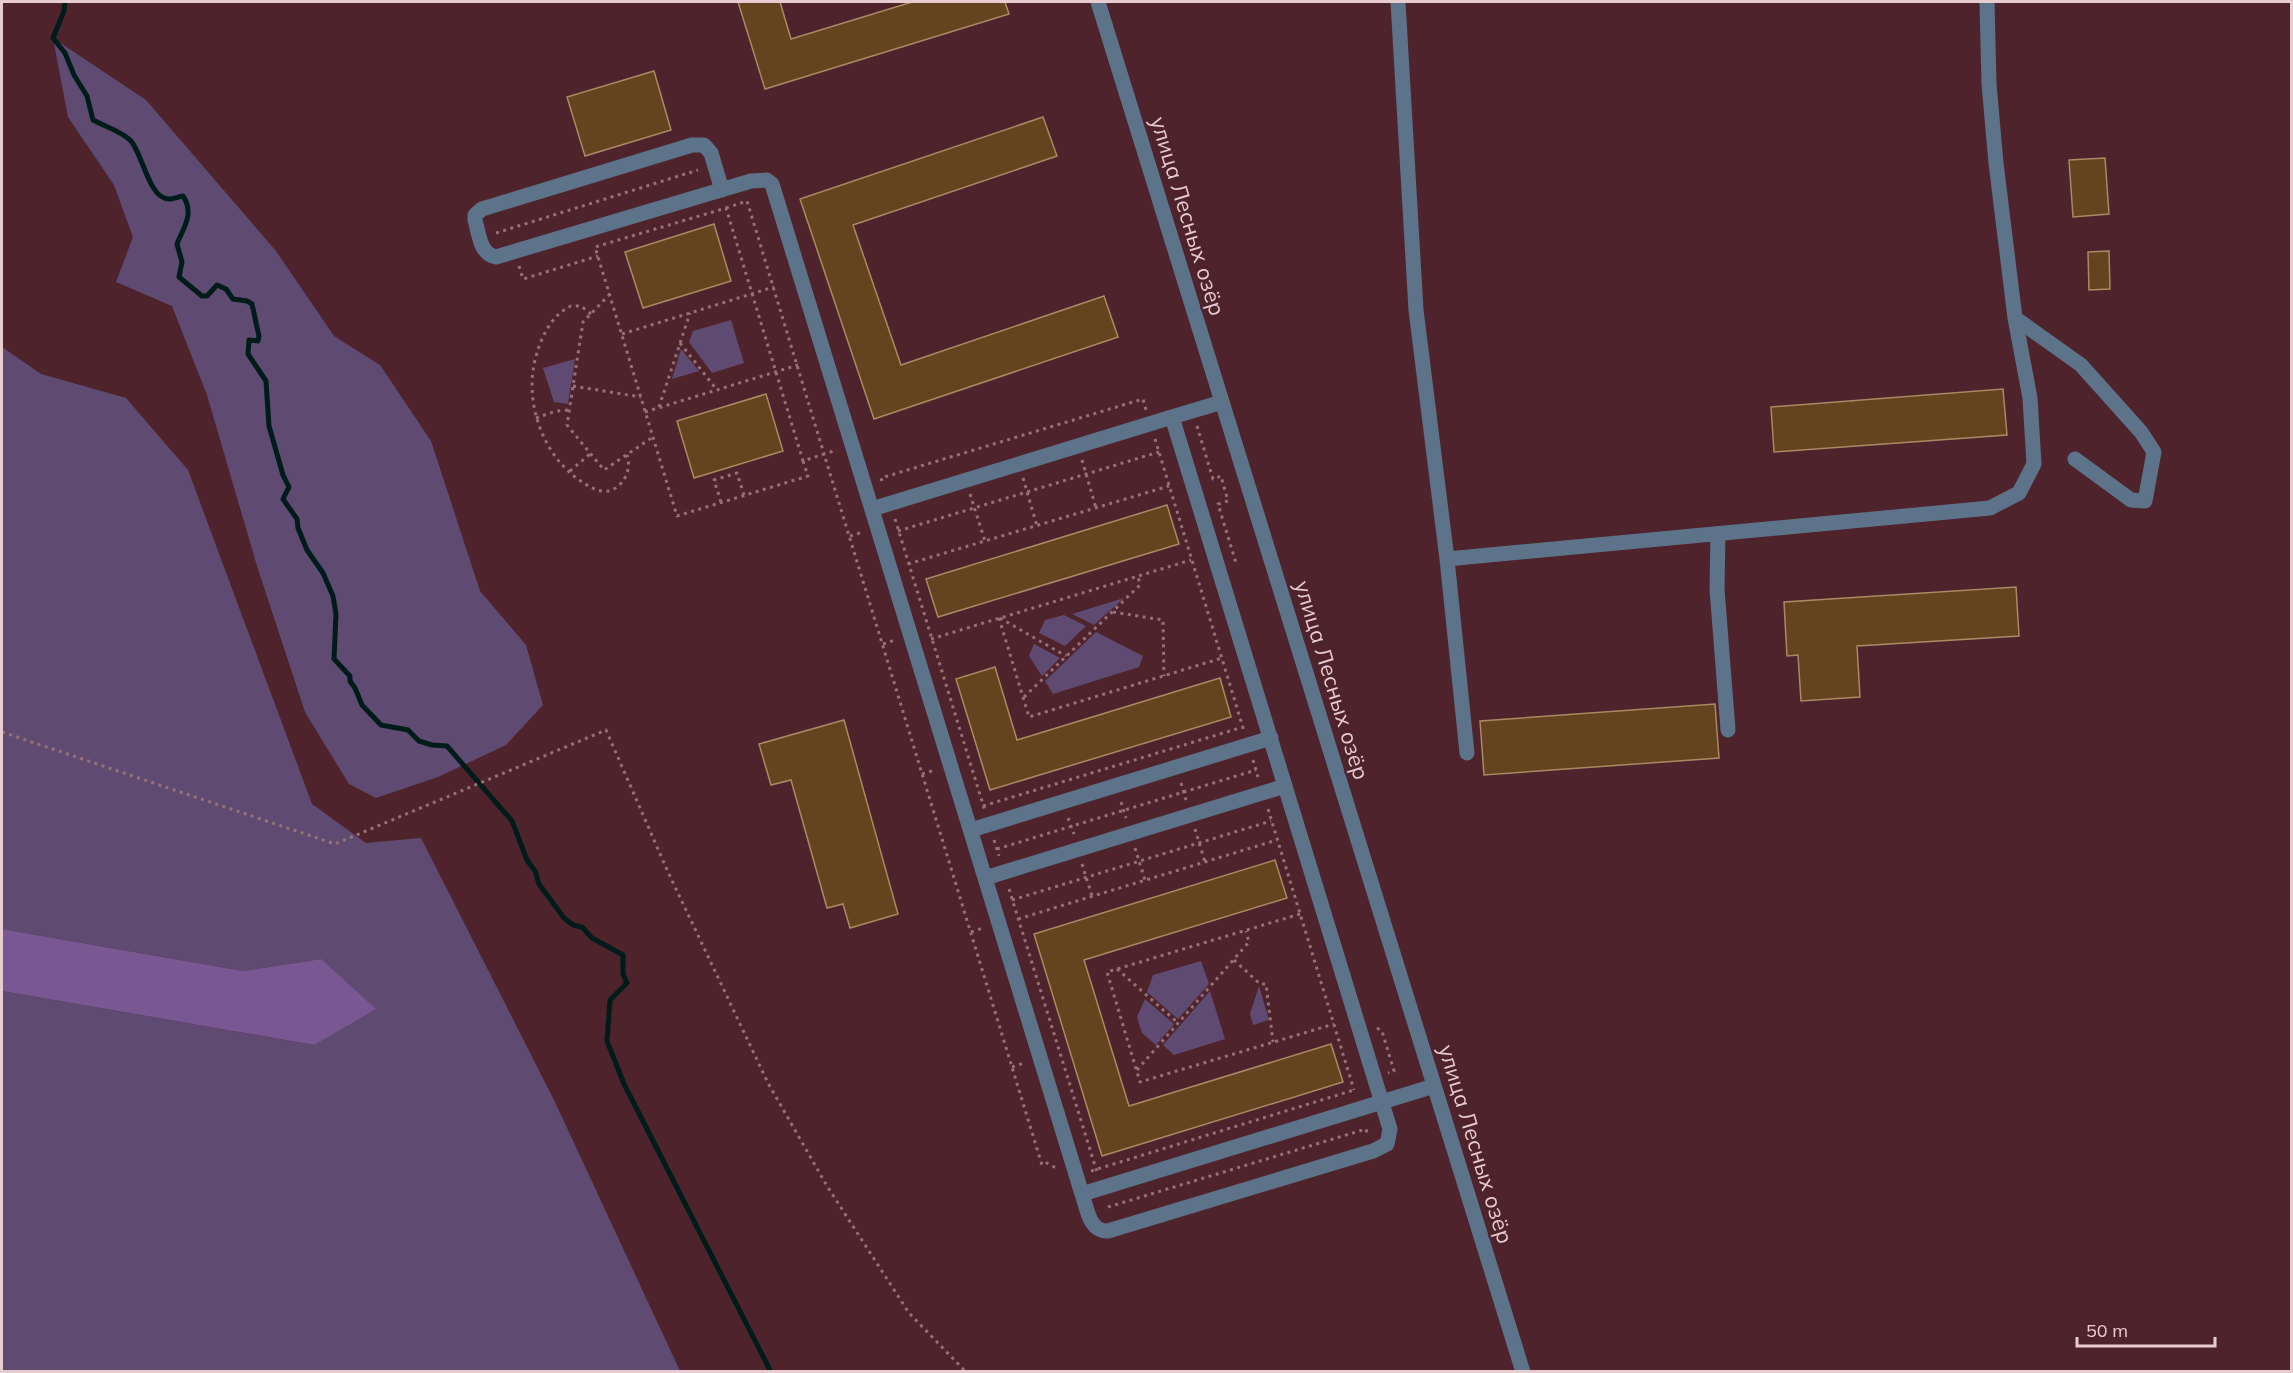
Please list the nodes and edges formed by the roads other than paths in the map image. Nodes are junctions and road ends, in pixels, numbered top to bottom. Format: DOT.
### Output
graph roads {
  1 [pos="1098,2"];
  2 [pos="1398,2"];
  3 [pos="1987,2"];
  4 [pos="722,190"];
  5 [pos="2015,318"];
  6 [pos="1222,402"];
  7 [pos="1172,417"];
  8 [pos="2075,459"];
  9 [pos="872,509"];
  10 [pos="1718,534"];
  11 [pos="1447,559"];
  12 [pos="1728,730"];
  13 [pos="1271,738"];
  14 [pos="1467,753"];
  15 [pos="1285,786"];
  16 [pos="971,830"];
  17 [pos="986,878"];
  18 [pos="1434,1086"];
  19 [pos="1383,1101"];
  20 [pos="1082,1194"];
  21 [pos="1523,1371"];
  1 -- 6 [label="street, улица Лесных озёр"];
  2 -- 11 [label="street"];
  3 -- 5 [label="street"];
  4 -- 4 [label="street"];
  4 -- 9 [label="street"];
  5 -- 8 [label="street"];
  5 -- 10 [label="street"];
  6 -- 7 [label="street"];
  6 -- 18 [label="street, улица Лесных озёр"];
  7 -- 9 [label="street"];
  7 -- 13 [label="street"];
  9 -- 16 [label="street"];
  10 -- 11 [label="street"];
  10 -- 12 [label="street"];
  11 -- 14 [label="street"];
  13 -- 15 [label="street"];
  13 -- 16 [label="street"];
  15 -- 17 [label="street"];
  15 -- 19 [label="street"];
  16 -- 17 [label="street"];
  17 -- 20 [label="street"];
  18 -- 19 [label="street"];
  18 -- 21 [label="street, улица Лесных озёр"];
  19 -- 20 [label="street"];
  19 -- 20 [label="street"];
}
